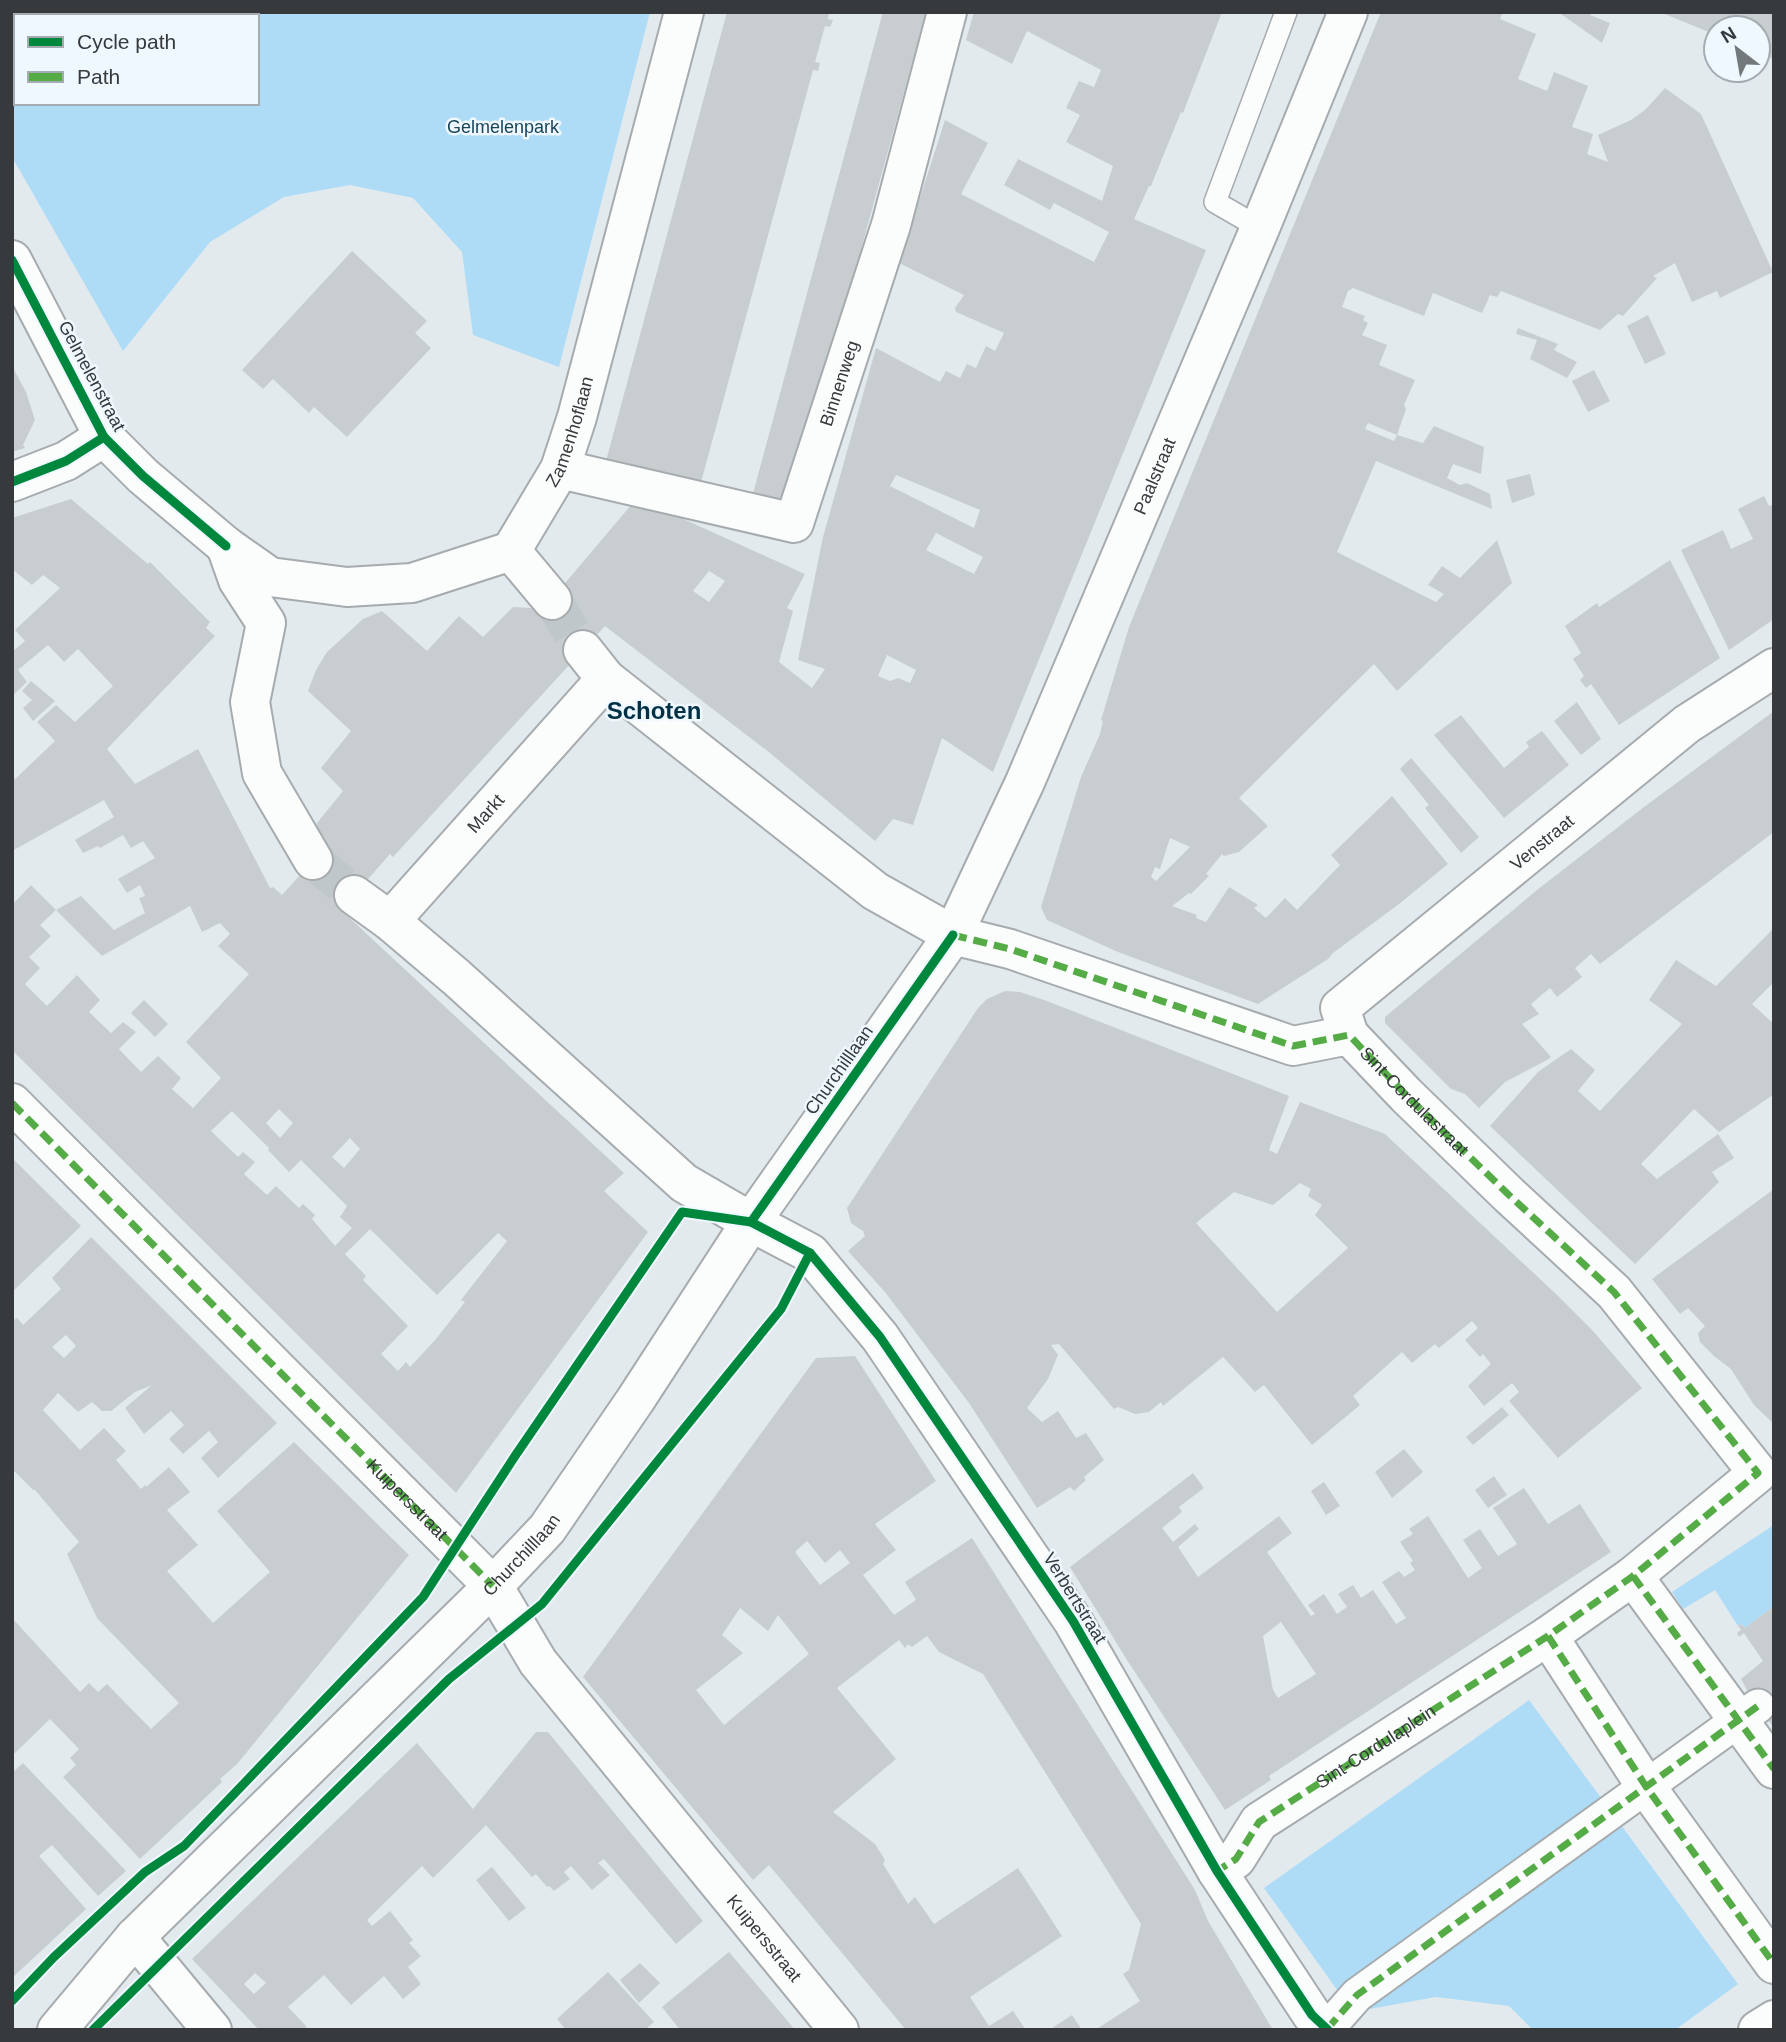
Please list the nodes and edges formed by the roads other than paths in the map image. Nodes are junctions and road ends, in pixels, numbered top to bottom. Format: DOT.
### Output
graph roads {
  1 [pos="684,12"];
  2 [pos="947,12"];
  3 [pos="1286,12"];
  4 [pos="1348,12"];
  5 [pos="1260,228"];
  6 [pos="12,260"];
  7 [pos="104,437"];
  8 [pos="561,469"];
  9 [pos="12,482"];
  10 [pos="226,546"];
  11 [pos="511,551"];
  12 [pos="552,600"];
  13 [pos="583,650"];
  14 [pos="1774,668"];
  15 [pos="606,679"];
  16 [pos="313,860"];
  17 [pos="354,895"];
  18 [pos="390,921"];
  19 [pos="953,936"];
  20 [pos="1349,1035"];
  21 [pos="12,1103"];
  22 [pos="751,1222"];
  23 [pos="1758,1474"];
  24 [pos="1633,1576"];
  25 [pos="493,1586"];
  26 [pos="1548,1636"];
  27 [pos="1748,1713"];
  28 [pos="1774,1769"];
  29 [pos="1647,1788"];
  30 [pos="1217,1871"];
  31 [pos="135,1937"];
  32 [pos="1774,1964"];
  33 [pos="1774,2020"];
  34 [pos="1328,2029"];
  35 [pos="57,2030"];
  36 [pos="212,2030"];
  37 [pos="839,2030"];
  38 [pos="1758,2030"];
  1 -- 8 [label="street, Zamenhoflaan"];
  2 -- 8 [label="street, Binnenweg"];
  3 -- 5 [label="lane"];
  4 -- 5 [label="street, Paalstraat"];
  5 -- 19 [label="street, Paalstraat"];
  6 -- 7 [label="street, Gelmelenstraat"];
  7 -- 9 [label="street"];
  7 -- 10 [label="street, Gelmelenstraat"];
  8 -- 11 [label="street, Zamenhoflaan"];
  10 -- 11 [label="street"];
  10 -- 16 [label="street"];
  11 -- 12 [label="street"];
  13 -- 15 [label="street"];
  14 -- 20 [label="street, Venstraat"];
  15 -- 18 [label="street, Markt"];
  15 -- 19 [label="street"];
  17 -- 18 [label="street"];
  18 -- 22 [label="street"];
  19 -- 20 [label="street, Sint-Cordulastraat"];
  19 -- 22 [label="street, Churchilllaan"];
  20 -- 23 [label="street, Sint-Cordulastraat"];
  21 -- 25 [label="street, Kuipersstraat"];
  22 -- 25 [label="street, Churchilllaan"];
  22 -- 30 [label="street, Verbertstraat"];
  23 -- 24 [label="street, Sint-Cordulaplein"];
  24 -- 26 [label="street, Sint-Cordulaplein"];
  24 -- 27 [label="street"];
  25 -- 31 [label="street, Churchilllaan"];
  25 -- 37 [label="street, Kuipersstraat"];
  26 -- 29 [label="street"];
  26 -- 30 [label="street, Sint-Cordulaplein"];
  27 -- 28 [label="street"];
  27 -- 29 [label="street"];
  29 -- 32 [label="street"];
  29 -- 34 [label="street"];
  30 -- 34 [label="street, Verbertstraat"];
  31 -- 35 [label="street, Churchilllaan"];
  31 -- 36 [label="street"];
  33 -- 38 [label="street"];
}
